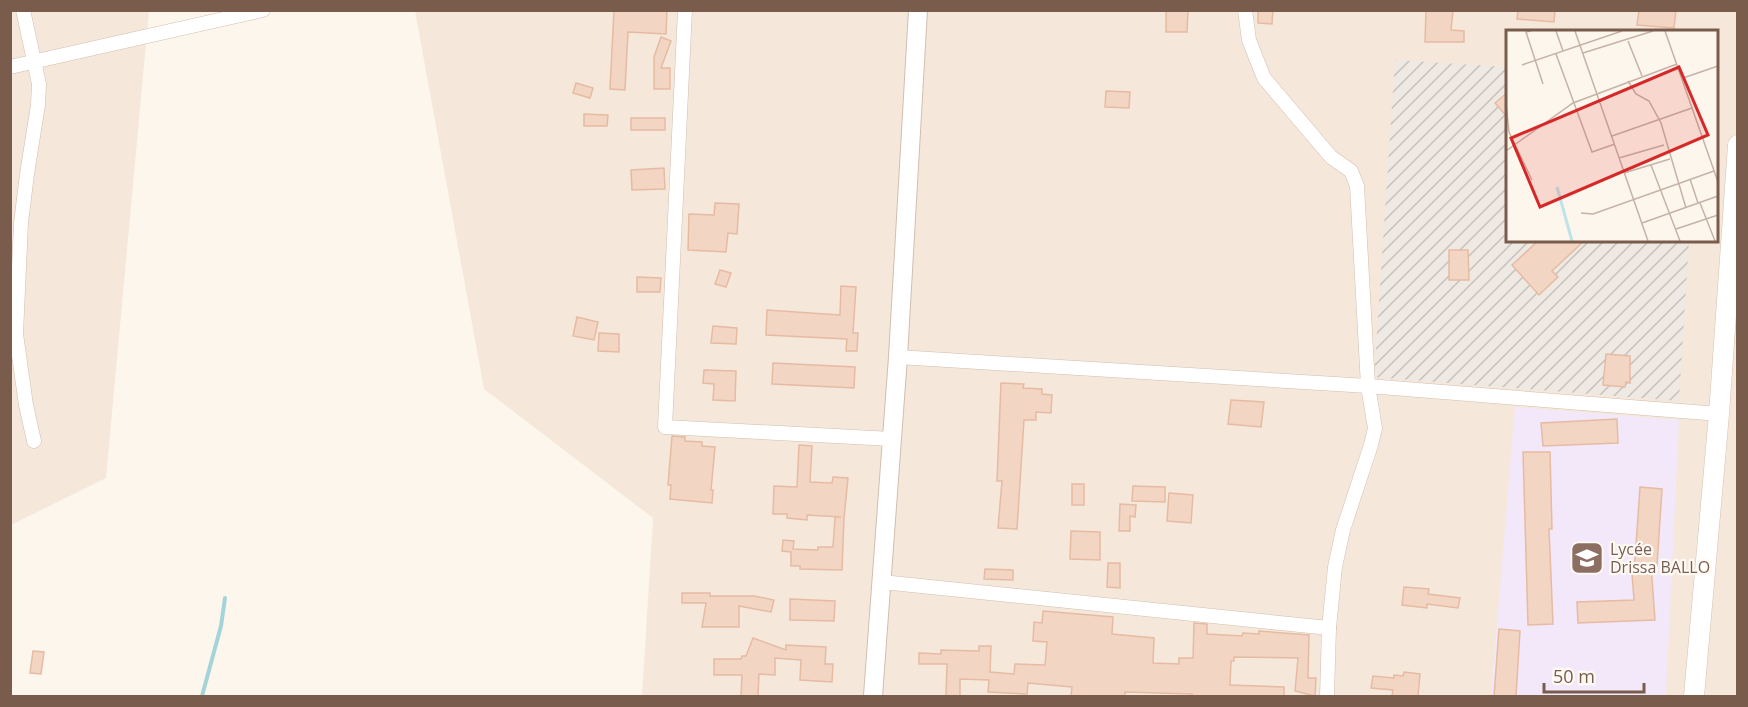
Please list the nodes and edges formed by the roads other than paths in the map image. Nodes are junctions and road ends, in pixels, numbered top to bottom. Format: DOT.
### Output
graph roads {
  1 [pos="22,10"];
  2 [pos="263,10"];
  3 [pos="685,10"];
  4 [pos="918,10"];
  5 [pos="1245,10"];
  6 [pos="33,62"];
  7 [pos="10,67"];
  8 [pos="1737,145"];
  9 [pos="898,357"];
  10 [pos="1368,386"];
  11 [pos="1719,414"];
  12 [pos="892,439"];
  13 [pos="34,441"];
  14 [pos="882,582"];
  15 [pos="1329,628"];
  16 [pos="873,696"];
  17 [pos="1327,696"];
  18 [pos="1694,696"];
  1 -- 6 [label="street"];
  2 -- 6 [label="street"];
  3 -- 12 [label="street"];
  4 -- 9 [label="street"];
  5 -- 10 [label="street"];
  6 -- 7 [label="street"];
  6 -- 13 [label="street"];
  8 -- 11 [label="main road"];
  9 -- 10 [label="street"];
  9 -- 12 [label="street"];
  10 -- 11 [label="street"];
  10 -- 15 [label="street"];
  11 -- 18 [label="main road"];
  12 -- 14 [label="street"];
  14 -- 15 [label="street"];
  14 -- 16 [label="street"];
  15 -- 17 [label="street"];
}
